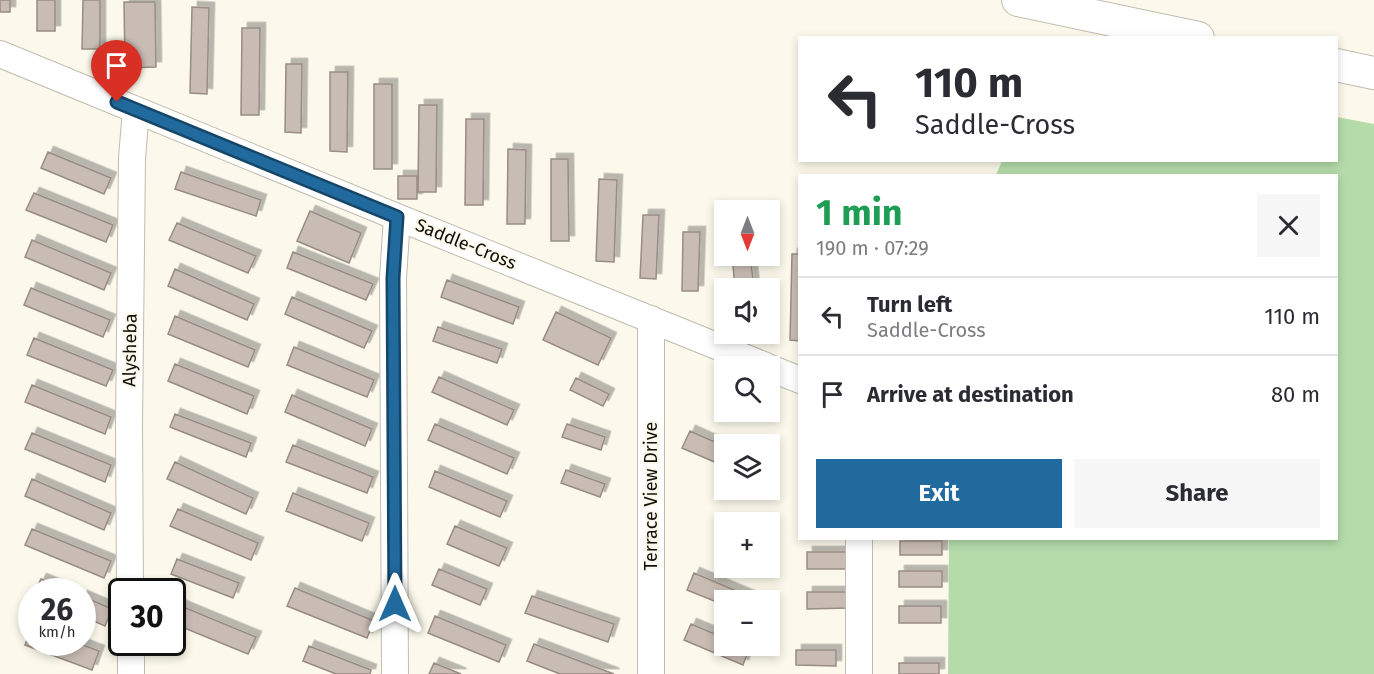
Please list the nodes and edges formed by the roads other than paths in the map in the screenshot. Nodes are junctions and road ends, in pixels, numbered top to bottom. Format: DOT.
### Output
graph roads {
  1 [pos="1018,0"];
  2 [pos="1189,36"];
  3 [pos="0,54"];
  4 [pos="1338,65"];
  5 [pos="1374,73"];
  6 [pos="136,110"];
  7 [pos="397,217"];
  8 [pos="651,319"];
  9 [pos="741,356"];
  10 [pos="780,372"];
  11 [pos="798,379"];
  12 [pos="859,540"];
  13 [pos="130,578"];
  14 [pos="131,656"];
  15 [pos="131,674"];
  16 [pos="395,674"];
  17 [pos="651,674"];
  18 [pos="859,674"];
  1 -- 2 [label="street"];
  3 -- 6 [label="street, Saddle-Cross"];
  4 -- 5 [label="street"];
  6 -- 7 [label="street, Saddle-Cross"];
  6 -- 13 [label="street, Alysheba"];
  7 -- 8 [label="street, Saddle-Cross"];
  7 -- 16 [label="street"];
  8 -- 9 [label="street, Saddle-Cross"];
  8 -- 17 [label="street, Terrace View Drive"];
  10 -- 11 [label="street, Saddle-Cross"];
  12 -- 18 [label="street"];
  14 -- 15 [label="street"];
}
